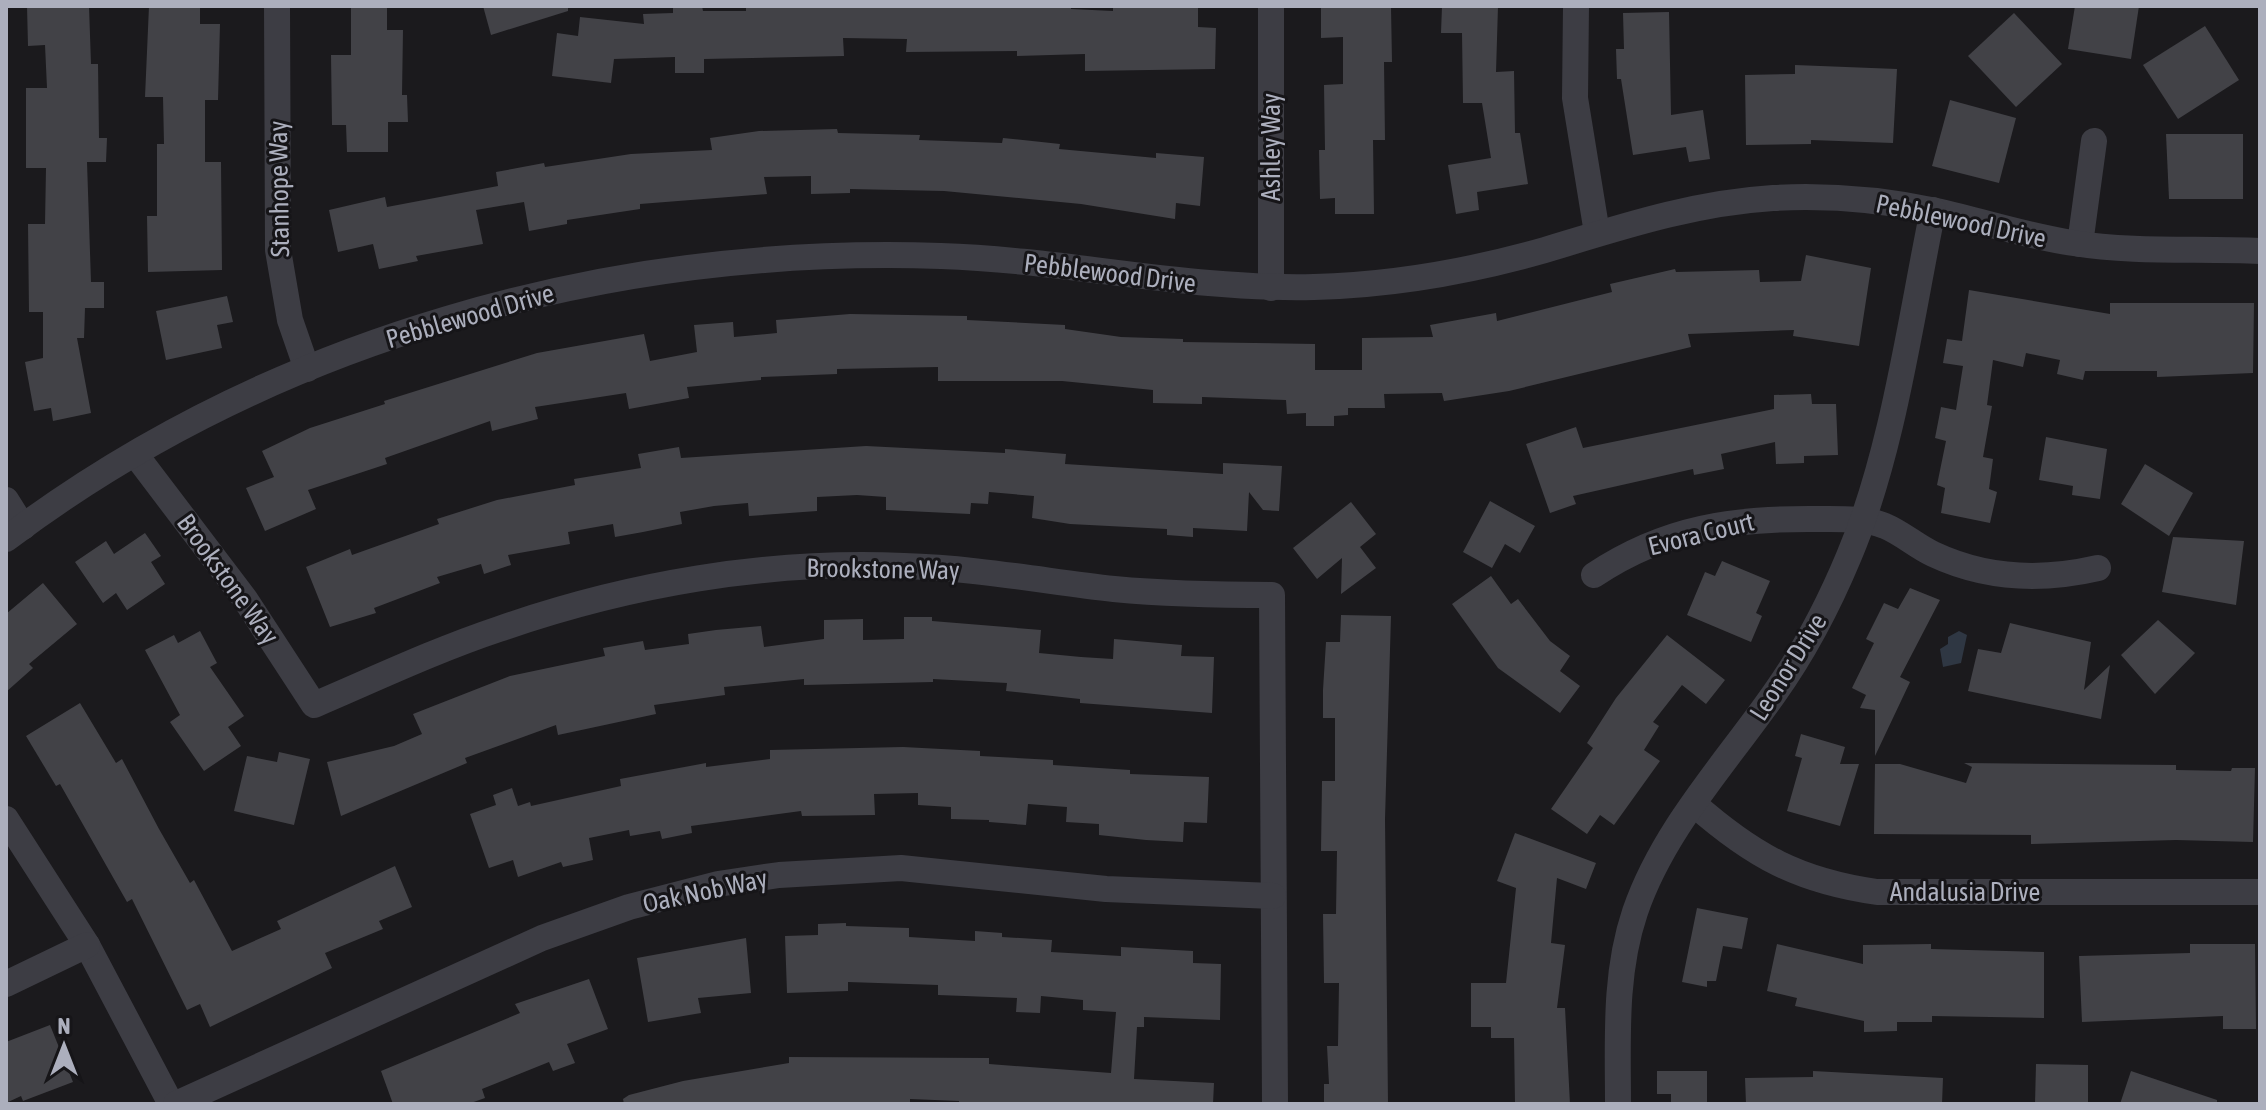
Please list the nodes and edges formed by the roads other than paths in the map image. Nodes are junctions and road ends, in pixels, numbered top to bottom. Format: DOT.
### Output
graph roads {
  1 [pos="277,6"];
  2 [pos="1271,6"];
  3 [pos="1576,6"];
  4 [pos="2094,141"];
  5 [pos="1933,210"];
  6 [pos="1597,233"];
  7 [pos="2080,244"];
  8 [pos="2260,251"];
  9 [pos="1271,288"];
  10 [pos="307,369"];
  11 [pos="135,454"];
  12 [pos="6,500"];
  13 [pos="1862,522"];
  14 [pos="14,533"];
  15 [pos="2098,568"];
  16 [pos="1594,575"];
  17 [pos="1694,804"];
  18 [pos="6,819"];
  19 [pos="2260,892"];
  20 [pos="1273,896"];
  21 [pos="87,945"];
  22 [pos="6,984"];
  23 [pos="173,1104"];
  24 [pos="1275,1104"];
  25 [pos="1618,1104"];
  1 -- 10 [label="street, Stanhope Way"];
  2 -- 9 [label="street, Ashley Way"];
  3 -- 6 [label="street"];
  4 -- 7 [label="street"];
  5 -- 6 [label="street, Pebblewood Drive"];
  5 -- 7 [label="street, Pebblewood Drive"];
  5 -- 13 [label="street, Leonor Drive"];
  6 -- 9 [label="street, Pebblewood Drive"];
  7 -- 8 [label="street, Pebblewood Drive"];
  9 -- 10 [label="street, Pebblewood Drive"];
  10 -- 11 [label="street, Pebblewood Drive"];
  11 -- 14 [label="street, Pebblewood Drive"];
  11 -- 20 [label="street, Brookstone Way"];
  12 -- 14 [label="street"];
  13 -- 15 [label="street, Evora Court"];
  13 -- 16 [label="street, Evora Court"];
  13 -- 17 [label="street, Leonor Drive"];
  17 -- 19 [label="street, Andalusia Drive"];
  17 -- 25 [label="street, Leonor Drive"];
  18 -- 21 [label="street"];
  20 -- 23 [label="street, Oak Nob Way"];
  20 -- 24 [label="street, Brookstone Way"];
  21 -- 22 [label="street"];
  21 -- 23 [label="street"];
}
